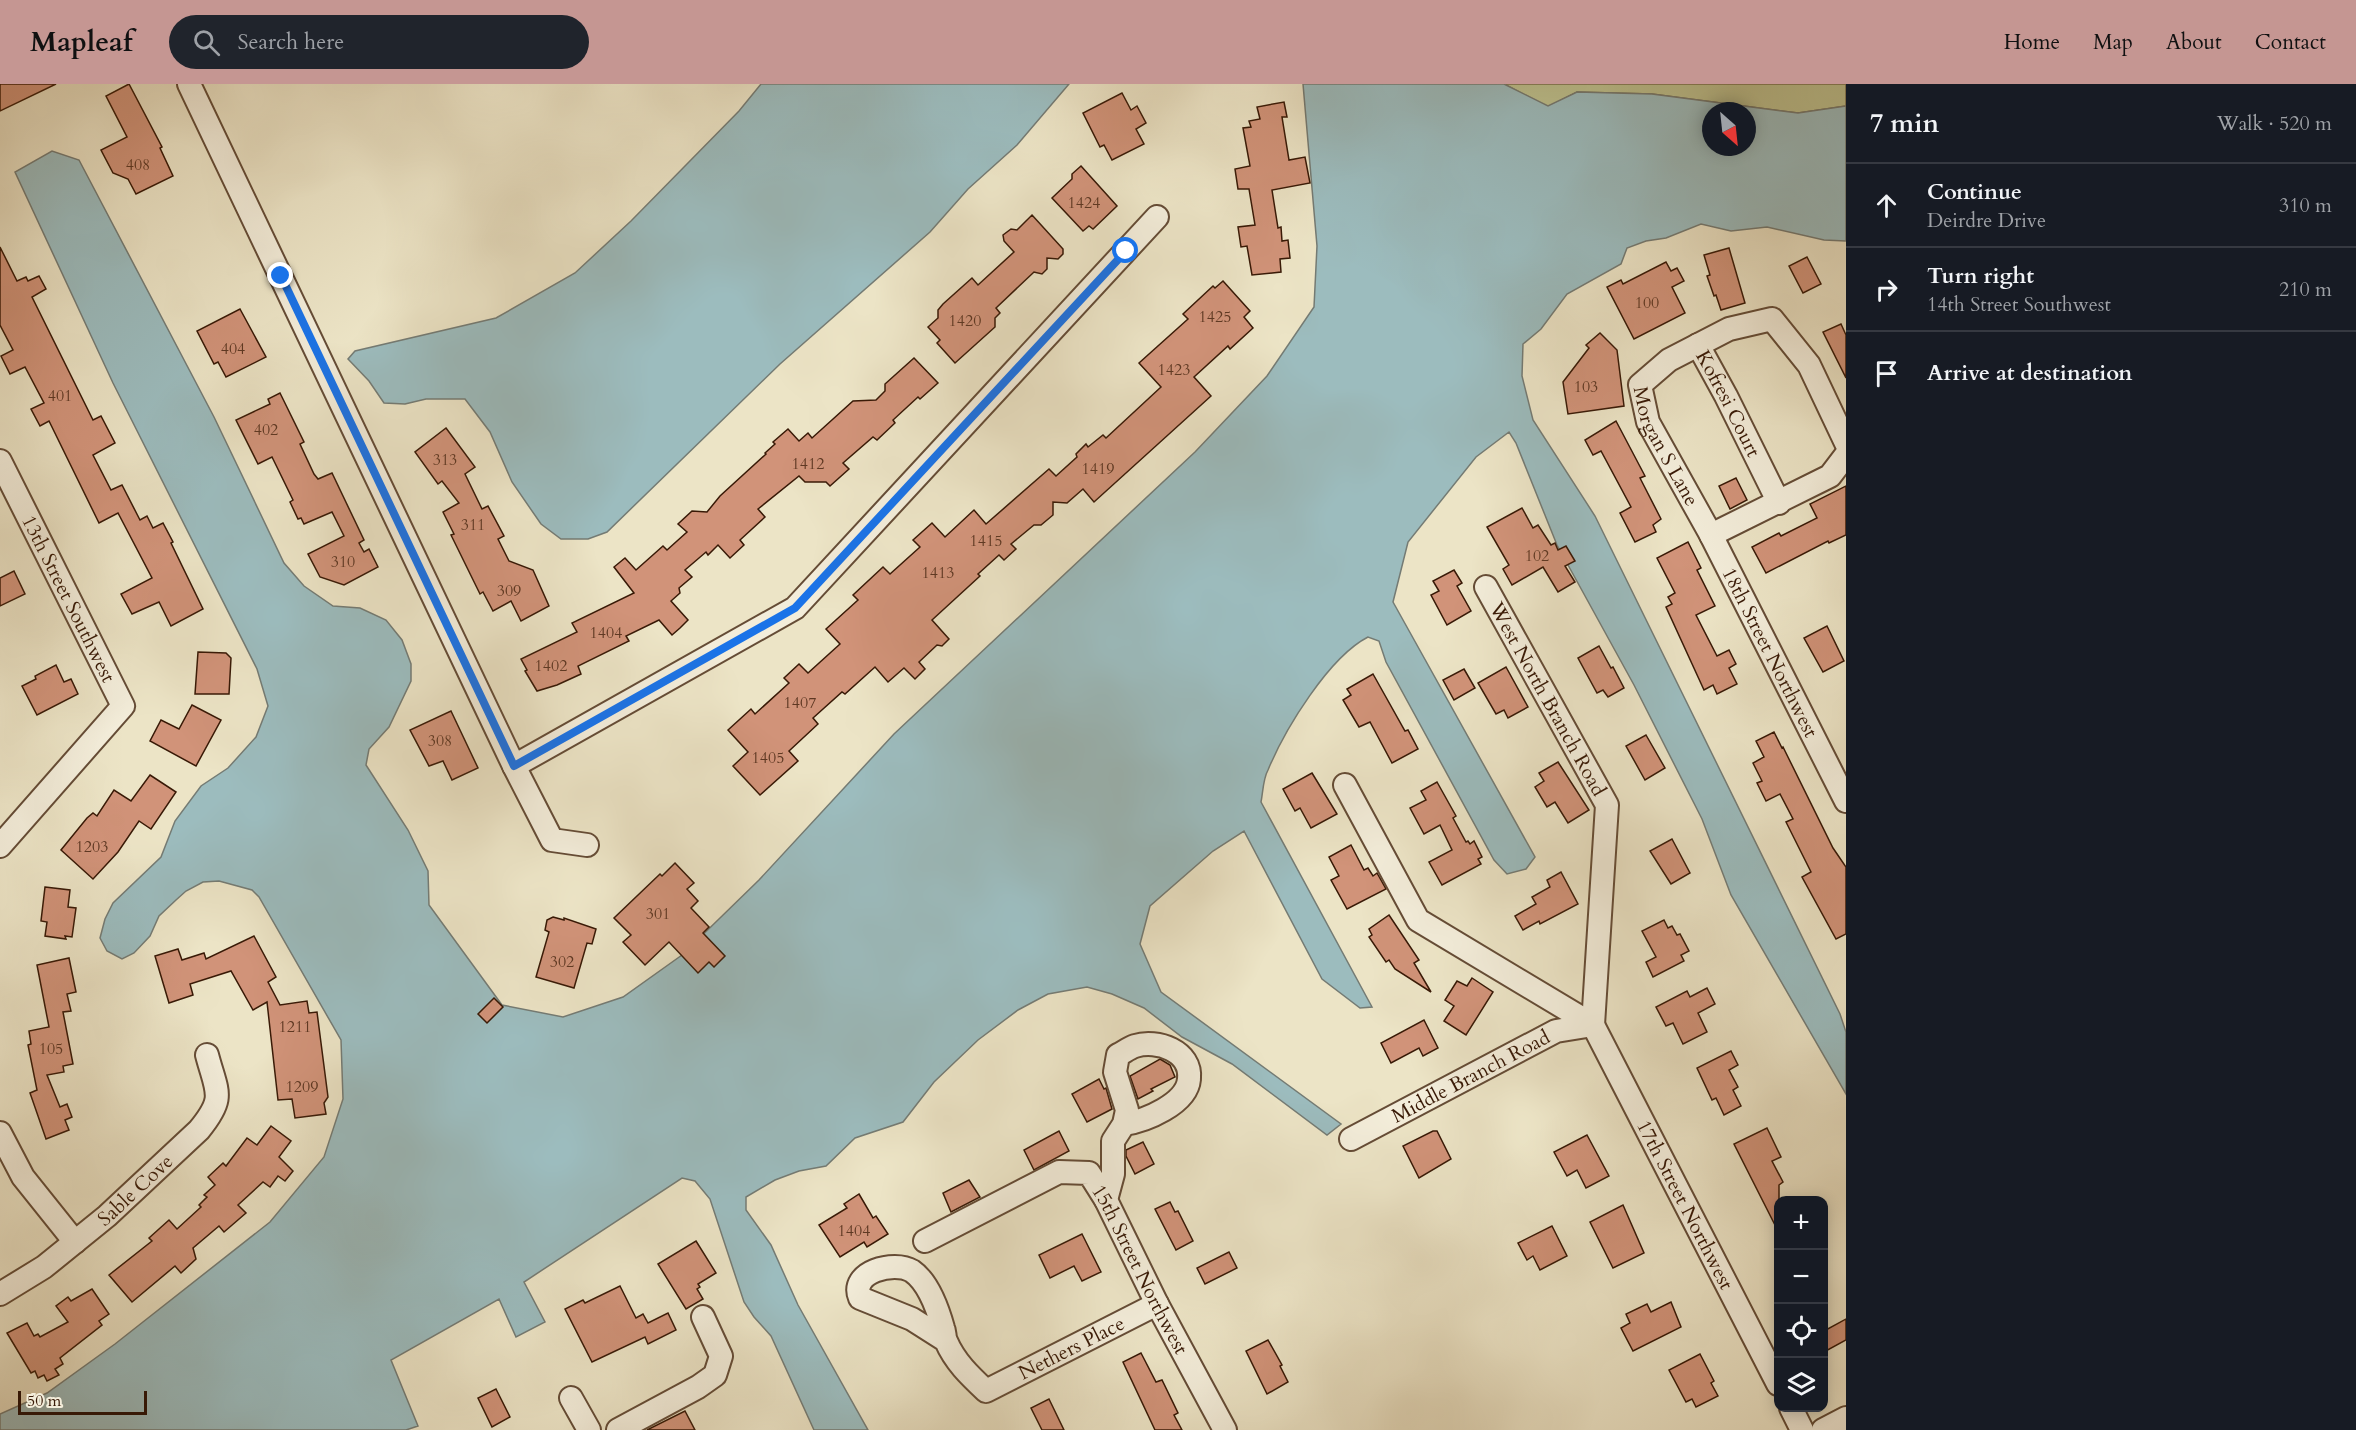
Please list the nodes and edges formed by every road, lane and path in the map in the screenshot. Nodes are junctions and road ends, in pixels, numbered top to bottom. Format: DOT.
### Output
graph roads {
  1 [pos="189,84"];
  2 [pos="1157,217"];
  3 [pos="1698,345"];
  4 [pos="1846,443"];
  5 [pos="1846,455"];
  6 [pos="0,461"];
  7 [pos="1779,503"];
  8 [pos="1712,535"];
  9 [pos="1486,587"];
  10 [pos="514,766"];
  11 [pos="1346,785"];
  12 [pos="1846,801"];
  13 [pos="587,845"];
  14 [pos="0,846"];
  15 [pos="1593,1025"];
  16 [pos="207,1055"];
  17 [pos="1124,1124"];
  18 [pos="0,1133"];
  19 [pos="1351,1139"];
  20 [pos="1106,1200"];
  21 [pos="925,1241"];
  22 [pos="75,1242"];
  23 [pos="0,1294"];
  24 [pos="1157,1304"];
  25 [pos="703,1317"];
  26 [pos="945,1340"];
  27 [pos="1774,1374"];
  28 [pos="571,1398"];
  29 [pos="1793,1412"];
  30 [pos="1846,1418"];
  31 [pos="589,1430"];
  32 [pos="618,1430"];
  33 [pos="1225,1430"];
  34 [pos="1802,1430"];
  35 [pos="1823,1430"];
  1 -- 10 [label="street"];
  2 -- 10 [label="street"];
  3 -- 4 [label="street, Kofresi Court"];
  3 -- 7 [label="street, Kofresi Court"];
  3 -- 8 [label="street, Morgan S Lane"];
  5 -- 7 [label="street"];
  6 -- 14 [label="street, 13th Street Southwest"];
  7 -- 8 [label="street"];
  8 -- 12 [label="street, 18th Street Northwest"];
  9 -- 15 [label="street, West North Branch Road"];
  10 -- 13 [label="street"];
  11 -- 15 [label="street"];
  15 -- 19 [label="street, Middle Branch Road"];
  15 -- 27 [label="street, 17th Street Northwest"];
  16 -- 22 [label="street, Sable Cove"];
  17 -- 17 [label="street"];
  17 -- 20 [label="street"];
  18 -- 22 [label="street"];
  20 -- 21 [label="street, 15th Street Northwest"];
  20 -- 24 [label="street, 15th Street Northwest"];
  22 -- 23 [label="street, Sable Cove"];
  24 -- 26 [label="street, Nethers Place"];
  24 -- 33 [label="street, 15th Street Northwest"];
  25 -- 32 [label="street"];
  28 -- 31 [label="street"];
  29 -- 34 [label="street"];
  30 -- 35 [label="street"];
}
